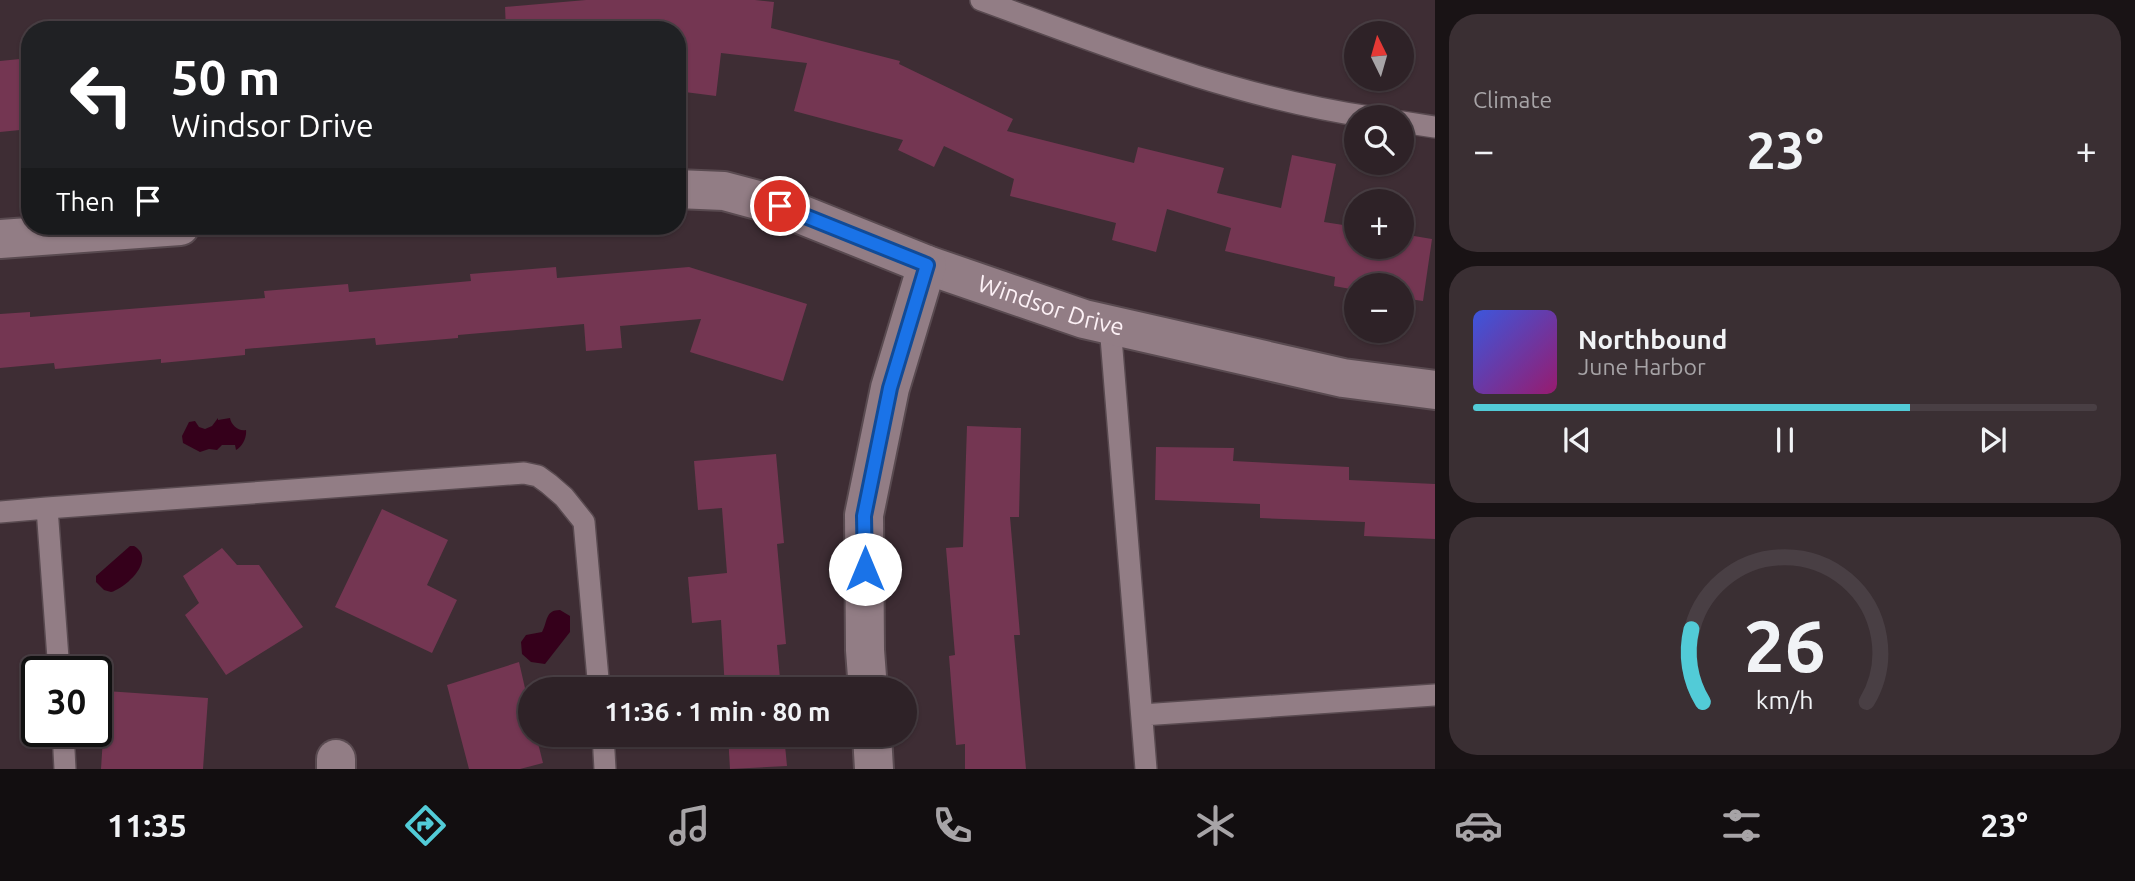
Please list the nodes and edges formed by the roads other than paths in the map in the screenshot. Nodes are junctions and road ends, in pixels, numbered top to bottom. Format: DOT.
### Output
graph roads {
  1 [pos="981,0"];
  2 [pos="1344,114"];
  3 [pos="1414,124"];
  4 [pos="1435,127"];
  5 [pos="686,189"];
  6 [pos="55,235"];
  7 [pos="0,239"];
  8 [pos="927,265"];
  9 [pos="1110,326"];
  10 [pos="1435,390"];
  11 [pos="47,508"];
  12 [pos="0,512"];
  13 [pos="58,656"];
  14 [pos="598,677"];
  15 [pos="867,677"];
  16 [pos="1435,695"];
  17 [pos="1142,715"];
  18 [pos="64,747"];
  19 [pos="604,747"];
  20 [pos="873,747"];
  21 [pos="65,769"];
  22 [pos="605,769"];
  23 [pos="874,769"];
  24 [pos="1146,769"];
  1 -- 2 [label="lane"];
  3 -- 4 [label="lane"];
  5 -- 8 [label="street, Windsor Drive"];
  6 -- 7 [label="street"];
  8 -- 9 [label="street, Windsor Drive"];
  8 -- 15 [label="street"];
  9 -- 10 [label="street, Windsor Drive"];
  9 -- 17 [label="lane"];
  11 -- 12 [label="lane"];
  11 -- 13 [label="lane"];
  11 -- 14 [label="lane"];
  16 -- 17 [label="lane"];
  17 -- 24 [label="lane"];
  18 -- 21 [label="lane"];
  19 -- 22 [label="lane"];
  20 -- 23 [label="street"];
}
